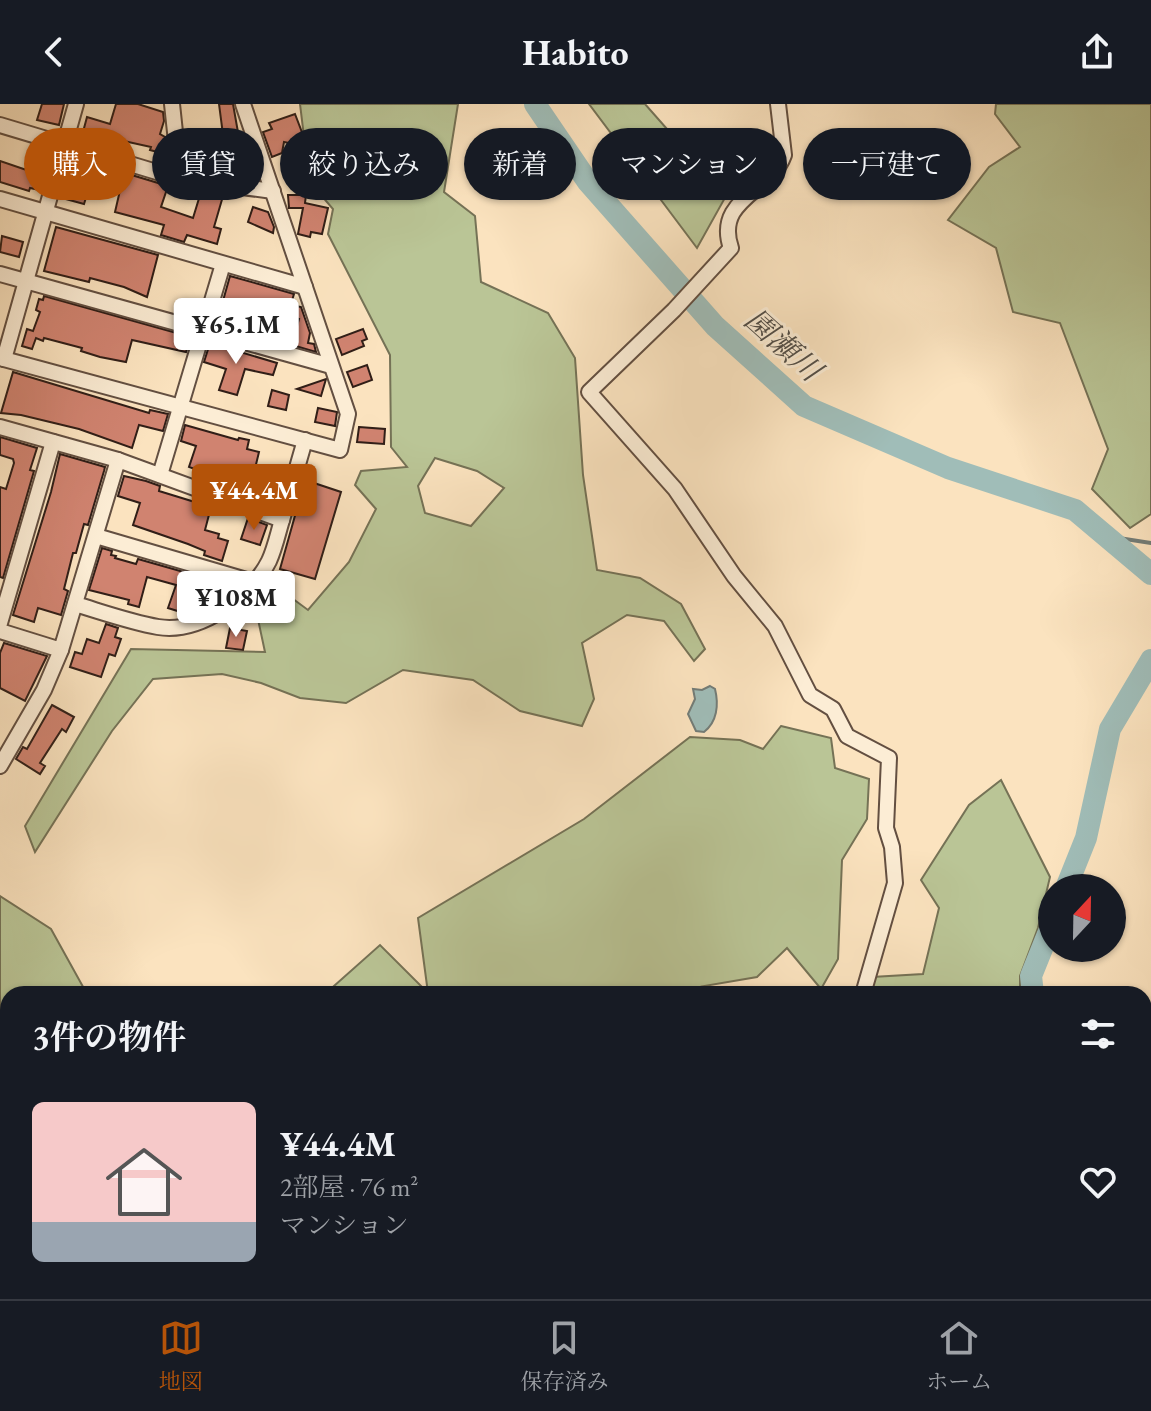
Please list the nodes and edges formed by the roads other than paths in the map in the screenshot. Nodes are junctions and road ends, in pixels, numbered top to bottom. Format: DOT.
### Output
graph roads {
  1 [pos="76,104"];
  2 [pos="172,104"];
  3 [pos="243,104"];
  4 [pos="778,104"];
  5 [pos="0,125"];
  6 [pos="69,128"];
  7 [pos="175,128"];
  8 [pos="24,131"];
  9 [pos="264,190"];
  10 [pos="273,191"];
  11 [pos="0,199"];
  12 [pos="49,200"];
  13 [pos="45,213"];
  14 [pos="223,264"];
  15 [pos="0,274"];
  16 [pos="26,281"];
  17 [pos="305,287"];
  18 [pos="203,332"];
  19 [pos="2,359"];
  20 [pos="331,366"];
  21 [pos="181,407"];
  22 [pos="0,427"];
  23 [pos="305,440"];
  24 [pos="53,442"];
  25 [pos="118,460"];
  26 [pos="160,475"];
  27 [pos="282,520"];
  28 [pos="96,536"];
  29 [pos="253,582"];
  30 [pos="75,604"];
  31 [pos="0,623"];
  32 [pos="0,631"];
  33 [pos="61,650"];
  34 [pos="0,766"];
  35 [pos="865,986"];
  1 -- 6 [label="street"];
  2 -- 7 [label="street"];
  3 -- 10 [label="street"];
  4 -- 35 [label="street"];
  5 -- 8 [label="street"];
  9 -- 10 [label="street"];
  10 -- 17 [label="street"];
  11 -- 13 [label="street"];
  12 -- 13 [label="street"];
  13 -- 14 [label="street"];
  13 -- 16 [label="street"];
  14 -- 17 [label="street"];
  14 -- 18 [label="street"];
  15 -- 16 [label="street"];
  16 -- 18 [label="street"];
  16 -- 19 [label="street"];
  17 -- 20 [label="street"];
  18 -- 20 [label="street"];
  18 -- 21 [label="street"];
  19 -- 21 [label="street"];
  20 -- 23 [label="street"];
  21 -- 23 [label="street"];
  21 -- 26 [label="street"];
  22 -- 24 [label="street"];
  23 -- 27 [label="street"];
  24 -- 25 [label="street"];
  24 -- 31 [label="street"];
  25 -- 26 [label="street"];
  25 -- 28 [label="street"];
  26 -- 27 [label="street"];
  27 -- 29 [label="street"];
  28 -- 29 [label="street"];
  28 -- 30 [label="street"];
  29 -- 30 [label="street"];
  30 -- 33 [label="street"];
  32 -- 33 [label="street"];
  33 -- 34 [label="street"];
}
